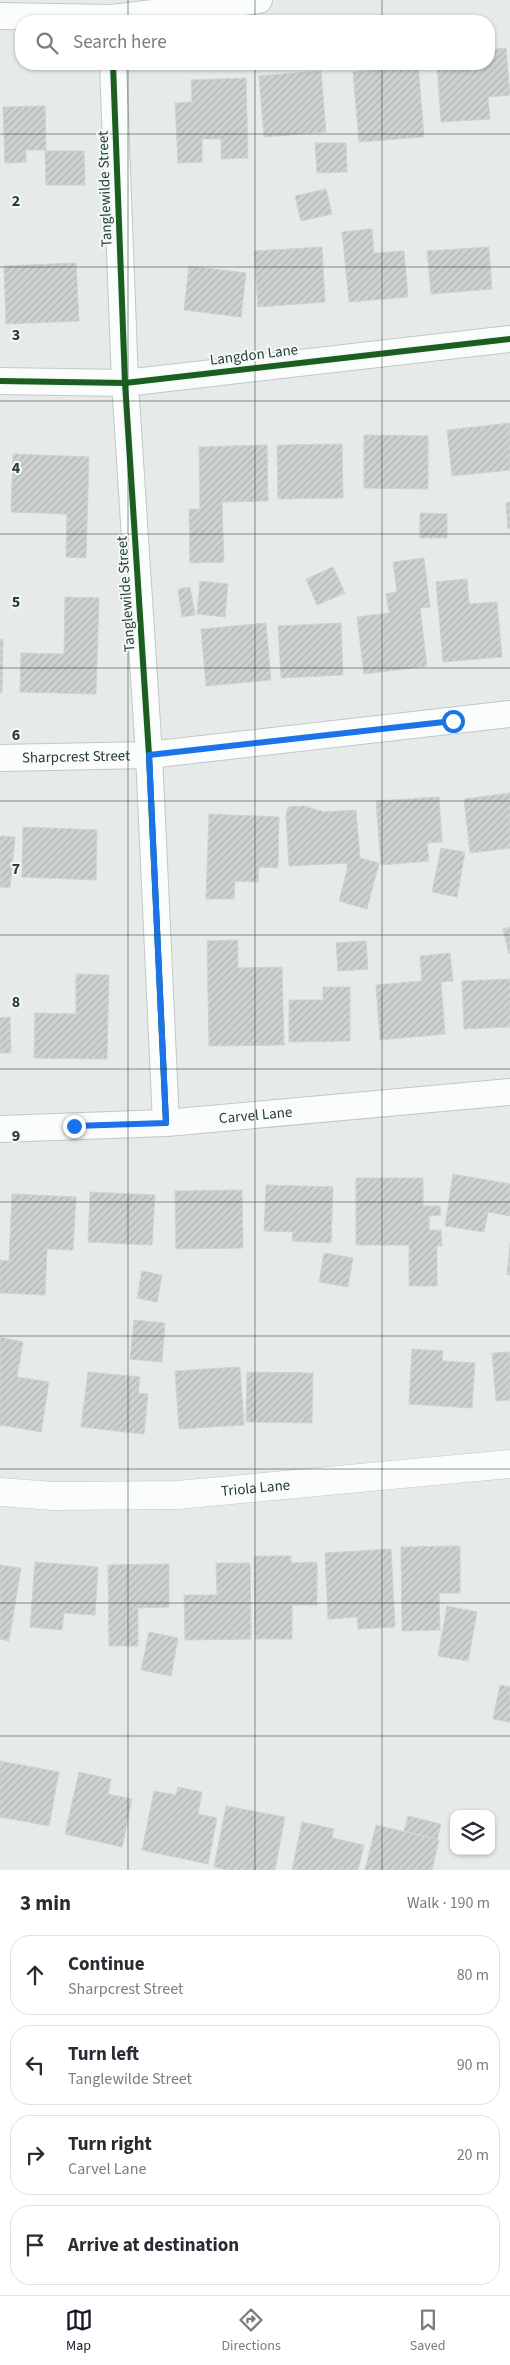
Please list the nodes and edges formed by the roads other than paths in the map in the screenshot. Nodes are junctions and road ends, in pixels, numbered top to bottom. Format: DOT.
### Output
graph roads {
  1 [pos="259,0"];
  2 [pos="111,13"];
  3 [pos="37,15"];
  4 [pos="0,16"];
  5 [pos="15,16"];
  6 [pos="113,70"];
  7 [pos="510,339"];
  8 [pos="0,382"];
  9 [pos="125,383"];
  10 [pos="510,714"];
  11 [pos="149,755"];
  12 [pos="0,758"];
  13 [pos="510,1092"];
  14 [pos="166,1123"];
  15 [pos="0,1129"];
  16 [pos="510,1464"];
  17 [pos="0,1492"];
  1 -- 2 [label="street"];
  2 -- 3 [label="street"];
  4 -- 5 [label="street"];
  6 -- 9 [label="street, Tanglewilde Street"];
  7 -- 9 [label="street, Langdon Lane"];
  8 -- 9 [label="street, Langdon Lane"];
  9 -- 11 [label="street, Tanglewilde Street"];
  10 -- 11 [label="street, Sharpcrest Street"];
  11 -- 12 [label="street, Sharpcrest Street"];
  11 -- 14 [label="street, Tanglewilde Street"];
  13 -- 14 [label="street, Carvel Lane"];
  14 -- 15 [label="street, Carvel Lane"];
  16 -- 17 [label="street, Triola Lane"];
}
